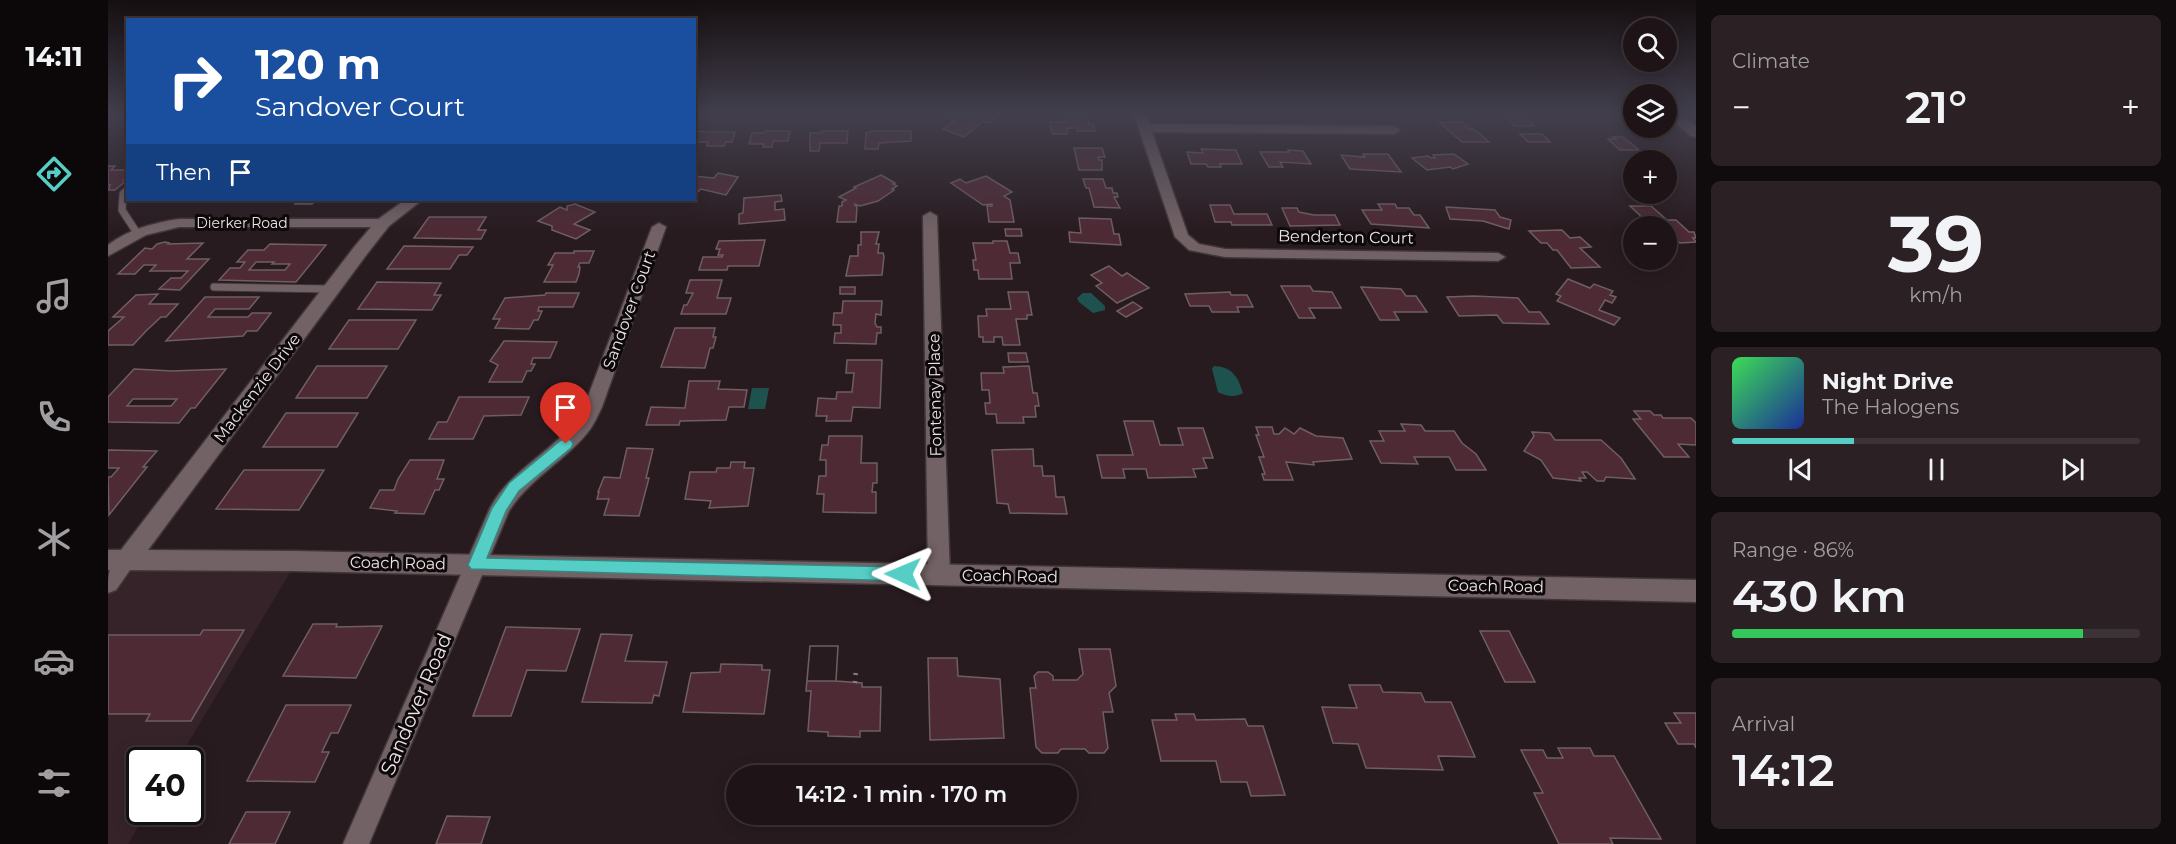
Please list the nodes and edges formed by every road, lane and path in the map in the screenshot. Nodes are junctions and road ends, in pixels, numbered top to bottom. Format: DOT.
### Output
graph roads {
  1 [pos="1154,153"];
  2 [pos="126,191"];
  3 [pos="413,201"];
  4 [pos="930,216"];
  5 [pos="383,223"];
  6 [pos="659,227"];
  7 [pos="137,233"];
  8 [pos="108,252"];
  9 [pos="1498,258"];
  10 [pos="213,287"];
  11 [pos="332,289"];
  12 [pos="117,560"];
  13 [pos="476,565"];
  14 [pos="939,575"];
  15 [pos="108,584"];
  16 [pos="1696,591"];
  17 [pos="856,668"];
  18 [pos="855,683"];
  19 [pos="356,844"];
  1 -- 9 [label="street, Benderton Court"];
  2 -- 7 [label="lane"];
  3 -- 5 [label="street, Mackenzie Drive"];
  4 -- 14 [label="street, Fontenay Place"];
  5 -- 7 [label="street, Dierker Road"];
  5 -- 11 [label="street, Mackenzie Drive"];
  6 -- 13 [label="street, Sandover Court"];
  7 -- 8 [label="street, Dierker Road"];
  10 -- 11 [label="lane"];
  11 -- 12 [label="street, Mackenzie Drive"];
  12 -- 13 [label="street, Coach Road"];
  12 -- 15 [label="street, Mackenzie Drive"];
  13 -- 14 [label="street, Coach Road"];
  13 -- 19 [label="street, Sandover Road"];
  14 -- 16 [label="street, Coach Road"];
  17 -- 18 [label="path"];
}
